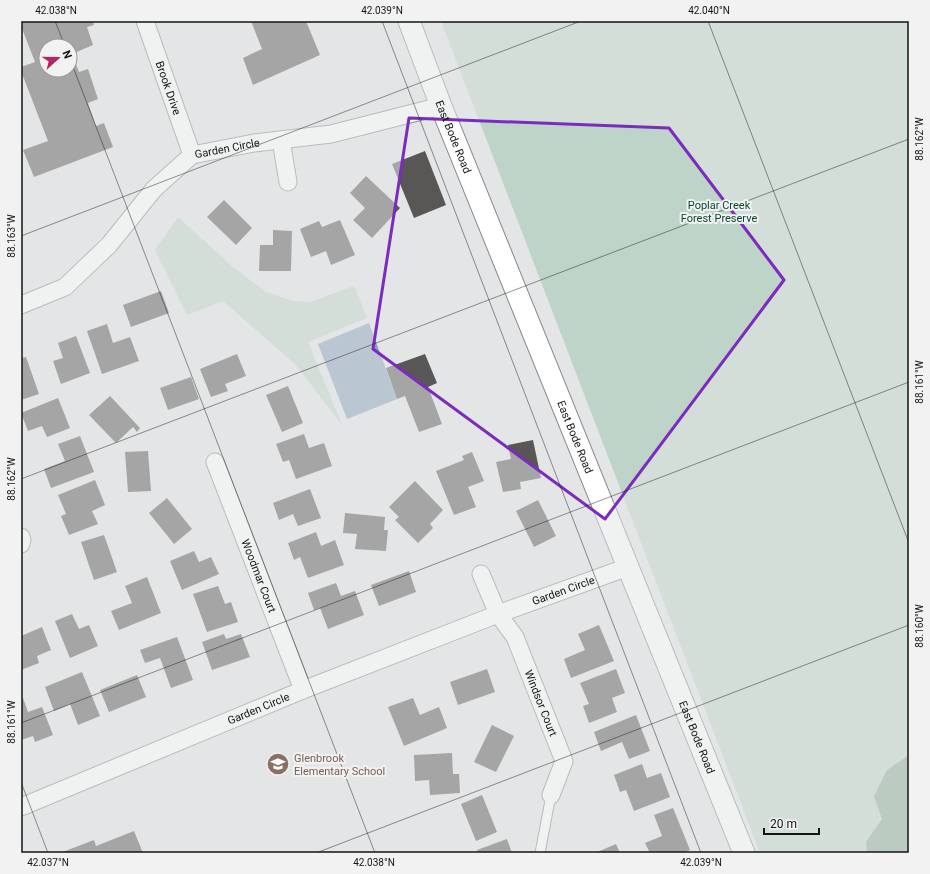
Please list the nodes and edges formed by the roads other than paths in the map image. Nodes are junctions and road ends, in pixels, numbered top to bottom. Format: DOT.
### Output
graph roads {
  1 [pos="145,21"];
  2 [pos="409,21"];
  3 [pos="441,106"];
  4 [pos="281,140"];
  5 [pos="192,155"];
  6 [pos="288,182"];
  7 [pos="21,305"];
  8 [pos="215,462"];
  9 [pos="21,536"];
  10 [pos="21,544"];
  11 [pos="628,567"];
  12 [pos="481,574"];
  13 [pos="498,614"];
  14 [pos="303,690"];
  15 [pos="551,795"];
  16 [pos="21,807"];
  17 [pos="540,853"];
  18 [pos="744,853"];
  1 -- 5 [label="street, Brook Drive"];
  2 -- 3 [label="street, East Bode Road"];
  3 -- 4 [label="street, Garden Circle"];
  3 -- 11 [label="street, East Bode Road"];
  4 -- 5 [label="street, Garden Circle"];
  4 -- 6 [label="street"];
  5 -- 7 [label="street, Garden Circle"];
  8 -- 14 [label="street, Woodmar Court"];
  9 -- 10 [label="street"];
  11 -- 13 [label="street, Garden Circle"];
  11 -- 18 [label="street, East Bode Road"];
  12 -- 13 [label="street"];
  13 -- 14 [label="street, Garden Circle"];
  13 -- 15 [label="street, Windsor Court"];
  14 -- 16 [label="street, Garden Circle"];
  15 -- 17 [label="lane"];
}
